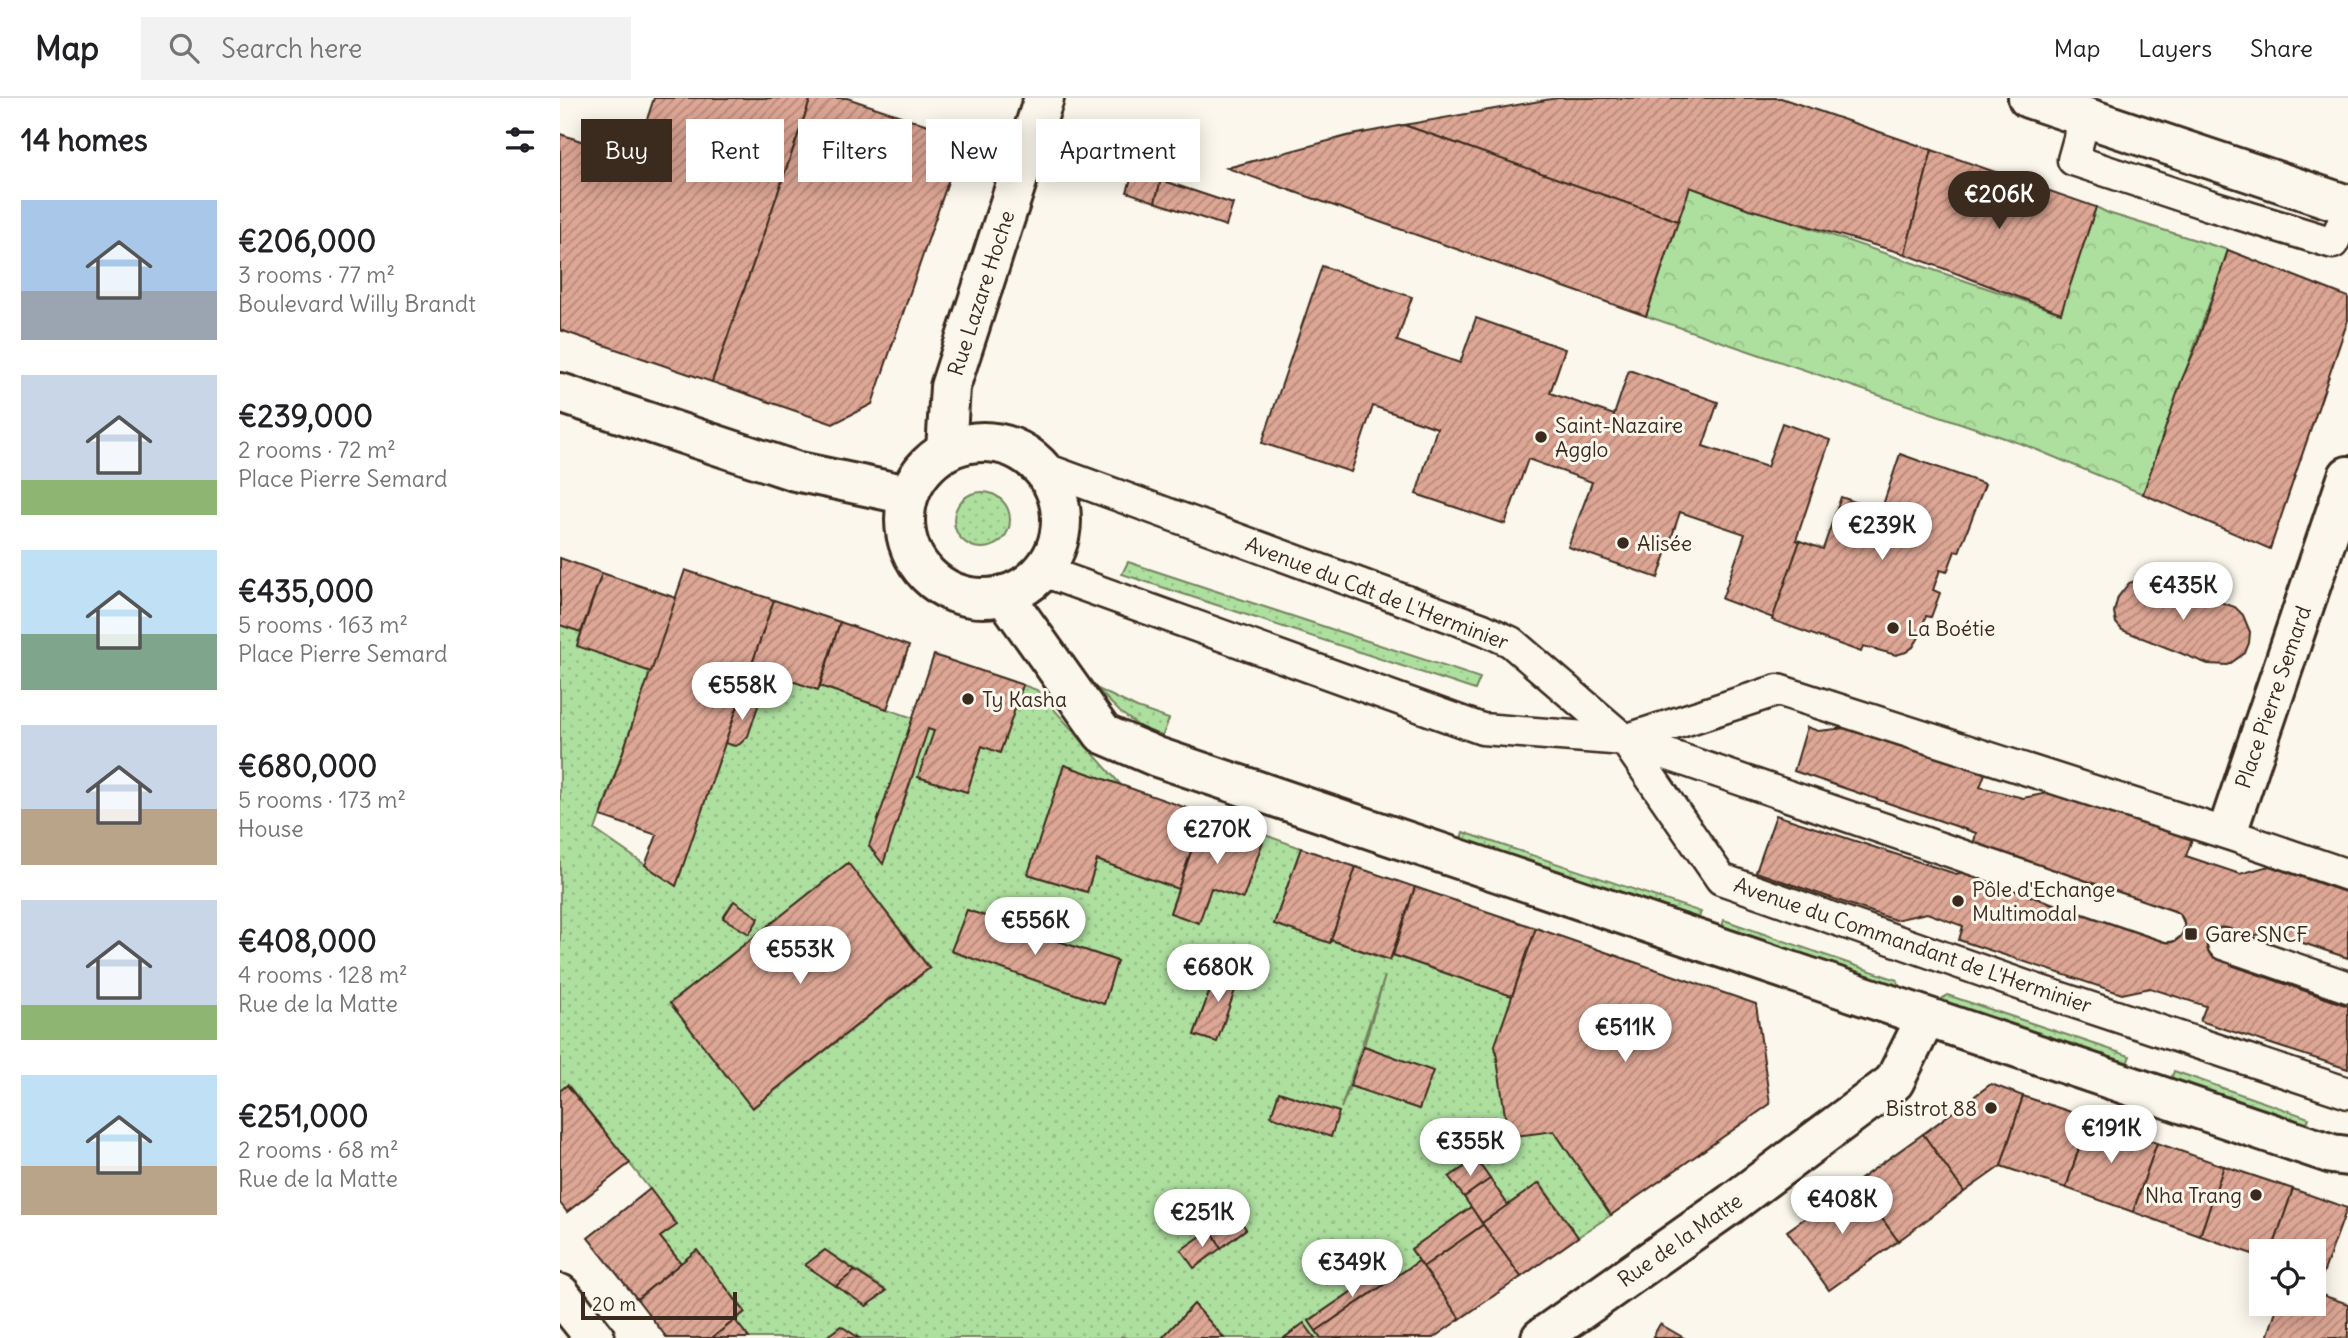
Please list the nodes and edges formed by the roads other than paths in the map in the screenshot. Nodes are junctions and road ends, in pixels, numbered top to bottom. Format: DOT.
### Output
graph roads {
  1 [pos="1044,98"];
  2 [pos="2028,98"];
  3 [pos="2085,117"];
  4 [pos="2348,205"];
  5 [pos="2348,213"];
  6 [pos="560,393"];
  7 [pos="946,450"];
  8 [pos="1043,468"];
  9 [pos="2348,476"];
  10 [pos="908,495"];
  11 [pos="1043,571"];
  12 [pos="1004,595"];
  13 [pos="1625,740"];
  14 [pos="2232,818"];
  15 [pos="2348,875"];
  16 [pos="2168,926"];
  17 [pos="2223,944"];
  18 [pos="2348,987"];
  19 [pos="1926,1018"];
  20 [pos="2348,1093"];
  21 [pos="2348,1156"];
  22 [pos="560,1294"];
  23 [pos="595,1338"];
  24 [pos="1541,1338"];
  1 -- 7 [label="street, Rue Lazare Hoche"];
  2 -- 3 [label="street"];
  3 -- 4 [label="street"];
  3 -- 5 [label="lane"];
  6 -- 10 [label="street"];
  7 -- 8 [label="street"];
  7 -- 10 [label="street"];
  8 -- 11 [label="street"];
  8 -- 13 [label="lane, Avenue du Cdt de L'Herminier"];
  9 -- 14 [label="street, Place Pierre Semard"];
  10 -- 12 [label="street"];
  11 -- 12 [label="street"];
  11 -- 13 [label="lane"];
  12 -- 19 [label="street"];
  13 -- 15 [label="lane"];
  13 -- 16 [label="lane"];
  13 -- 20 [label="lane, Avenue du Commandant de L'Herminier"];
  17 -- 18 [label="lane"];
  19 -- 21 [label="street"];
  19 -- 24 [label="street, Rue de la Matte"];
  22 -- 23 [label="street"];
}
